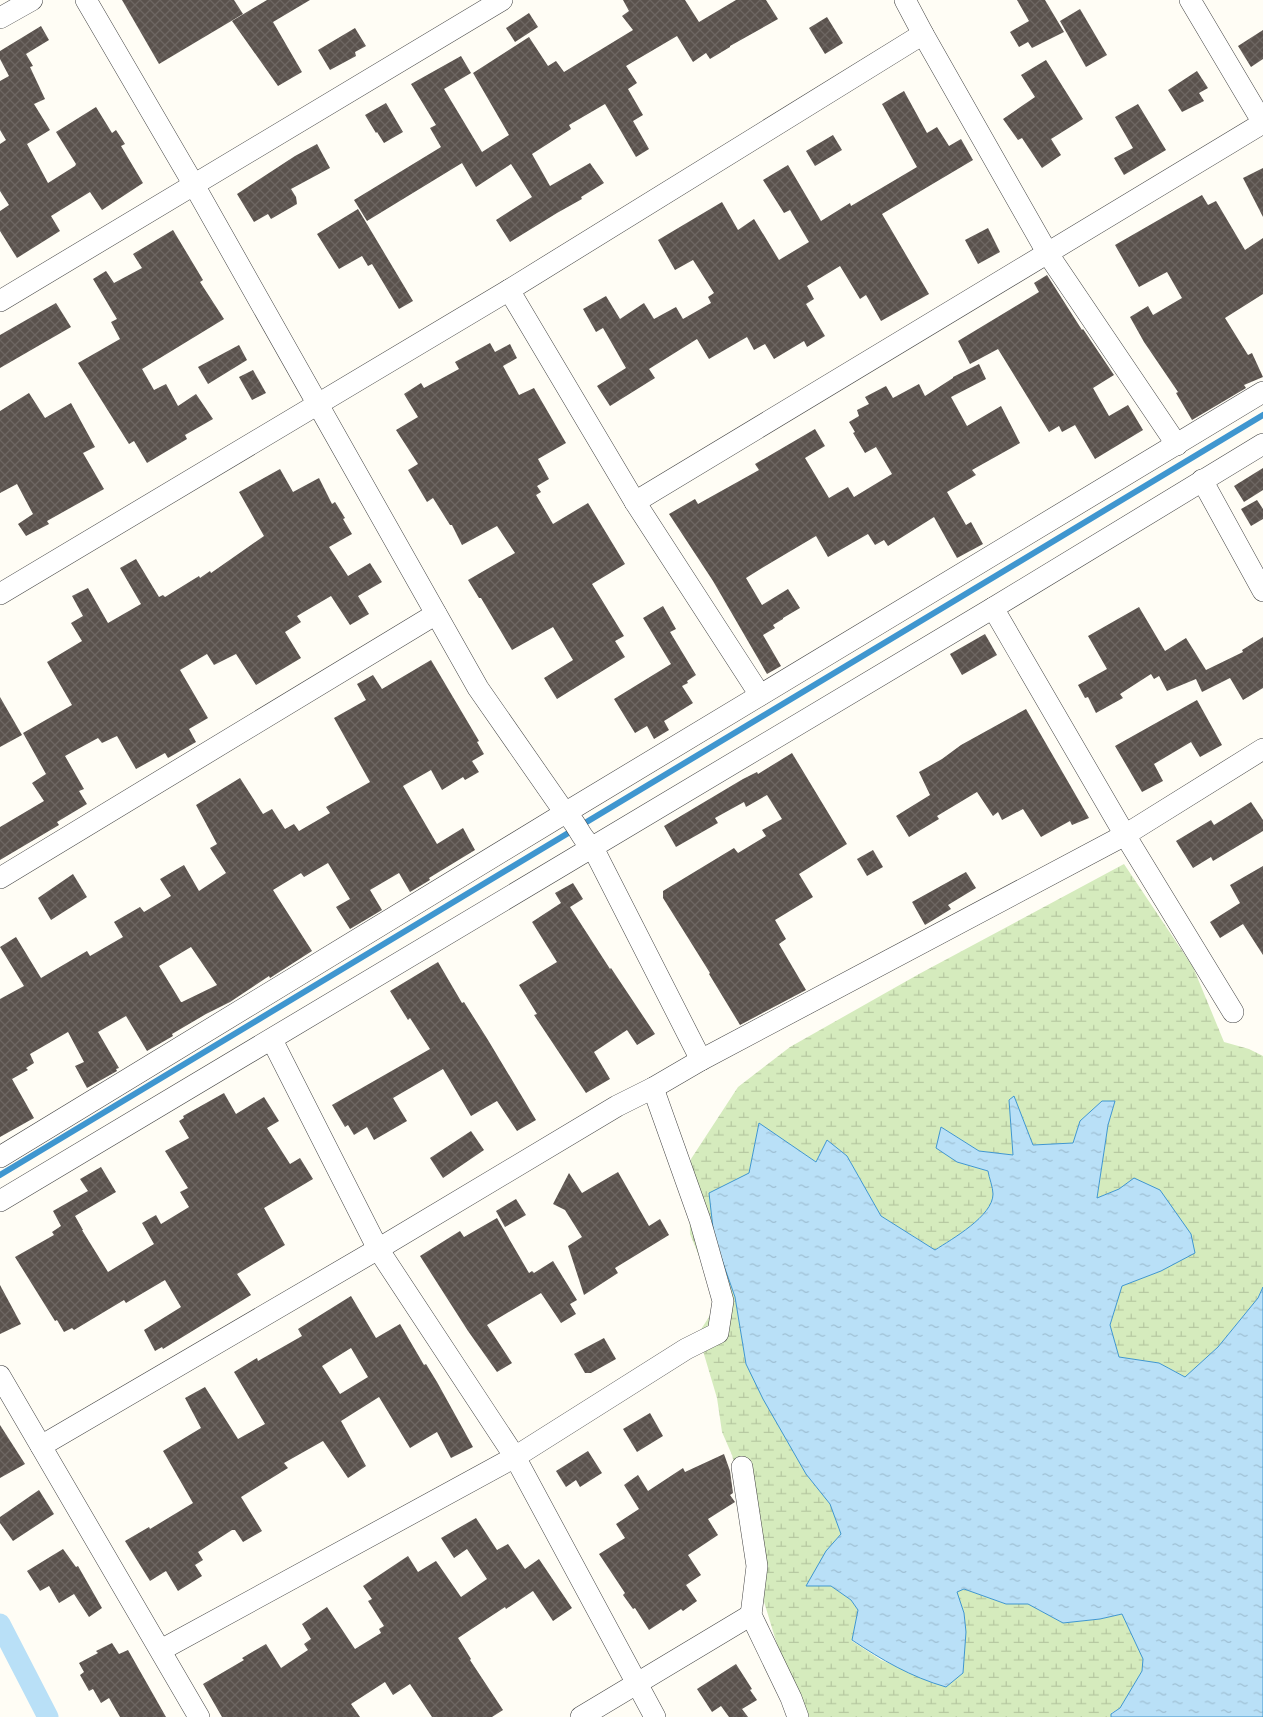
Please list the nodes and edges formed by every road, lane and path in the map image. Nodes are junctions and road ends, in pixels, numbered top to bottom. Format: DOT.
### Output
graph roads {
  1 [pos="32,0"];
  2 [pos="86,0"];
  3 [pos="502,0"];
  4 [pos="905,0"];
  5 [pos="1190,0"];
  6 [pos="0,18"];
  7 [pos="923,34"];
  8 [pos="194,185"];
  9 [pos="1048,254"];
  10 [pos="509,290"];
  11 [pos="0,301"];
  12 [pos="1263,392"];
  13 [pos="318,405"];
  14 [pos="1177,444"];
  15 [pos="1263,444"];
  16 [pos="1202,480"];
  17 [pos="635,502"];
  18 [pos="1263,591"];
  19 [pos="0,594"];
  20 [pos="993,608"];
  21 [pos="436,614"];
  22 [pos="760,695"];
  23 [pos="1263,749"];
  24 [pos="568,815"];
  25 [pos="1125,835"];
  26 [pos="590,845"];
  27 [pos="0,878"];
  28 [pos="1233,1012"];
  29 [pos="272,1040"];
  30 [pos="701,1060"];
  31 [pos="653,1088"];
  32 [pos="0,1156"];
  33 [pos="0,1201"];
  34 [pos="378,1249"];
  35 [pos="0,1376"];
  36 [pos="41,1446"];
  37 [pos="515,1457"];
  38 [pos="742,1467"];
  39 [pos="751,1615"];
  40 [pos="161,1650"];
  41 [pos="636,1684"];
  42 [pos="199,1717"];
  43 [pos="581,1717"];
  44 [pos="654,1717"];
  45 [pos="798,1717"];
  1 -- 6 [label="street"];
  2 -- 8 [label="street"];
  3 -- 8 [label="street"];
  4 -- 7 [label="street"];
  5 -- 9 [label="street"];
  7 -- 9 [label="street"];
  7 -- 10 [label="street"];
  8 -- 11 [label="street"];
  8 -- 13 [label="street"];
  9 -- 14 [label="street"];
  9 -- 17 [label="street"];
  10 -- 13 [label="street"];
  10 -- 17 [label="street"];
  12 -- 14 [label="street"];
  13 -- 19 [label="street"];
  13 -- 21 [label="street"];
  14 -- 22 [label="street"];
  15 -- 16 [label="street"];
  16 -- 18 [label="street"];
  16 -- 20 [label="street"];
  17 -- 22 [label="street"];
  20 -- 25 [label="street"];
  20 -- 26 [label="street"];
  21 -- 24 [label="street"];
  21 -- 27 [label="street"];
  22 -- 24 [label="street"];
  23 -- 25 [label="street"];
  24 -- 26 [label="street"];
  24 -- 32 [label="street"];
  25 -- 28 [label="street"];
  25 -- 30 [label="street"];
  26 -- 29 [label="street"];
  26 -- 30 [label="street"];
  29 -- 33 [label="street"];
  29 -- 34 [label="street"];
  30 -- 31 [label="street"];
  31 -- 34 [label="street"];
  31 -- 37 [label="street"];
  34 -- 36 [label="street"];
  34 -- 37 [label="street"];
  35 -- 36 [label="street"];
  36 -- 40 [label="street"];
  37 -- 40 [label="street"];
  37 -- 41 [label="street"];
  38 -- 39 [label="street"];
  39 -- 41 [label="street"];
  39 -- 45 [label="street"];
  40 -- 42 [label="street"];
  41 -- 43 [label="street"];
  41 -- 44 [label="street"];
}
